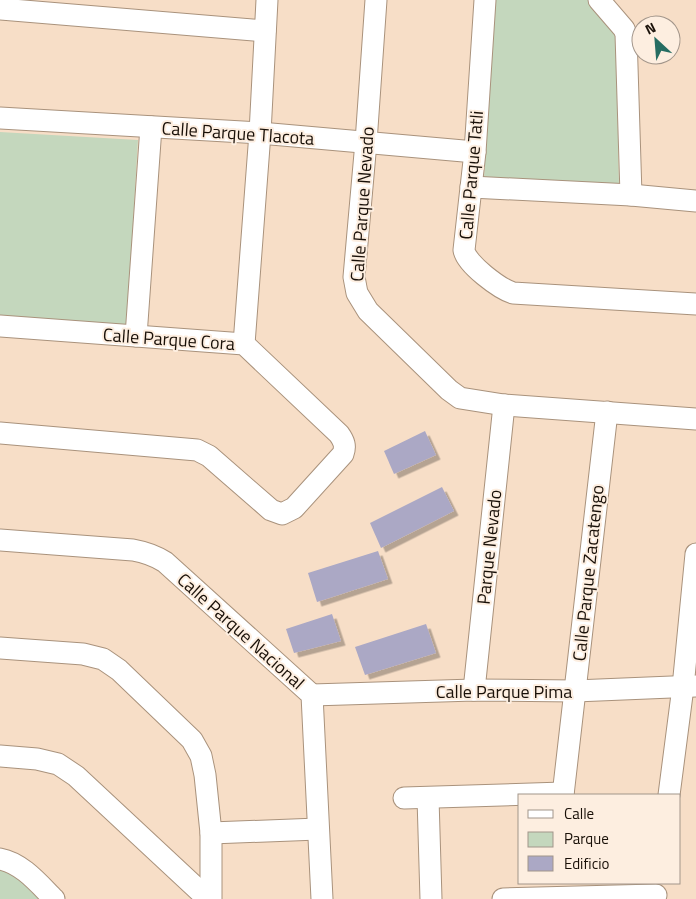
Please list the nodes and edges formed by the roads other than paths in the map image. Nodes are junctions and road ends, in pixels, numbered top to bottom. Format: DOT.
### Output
graph roads {
  1 [pos="267,0"];
  2 [pos="376,0"];
  3 [pos="486,0"];
  4 [pos="599,0"];
  5 [pos="0,9"];
  6 [pos="265,32"];
  7 [pos="0,118"];
  8 [pos="151,127"];
  9 [pos="260,134"];
  10 [pos="366,142"];
  11 [pos="475,152"];
  12 [pos="471,187"];
  13 [pos="631,195"];
  14 [pos="696,201"];
  15 [pos="696,304"];
  16 [pos="0,326"];
  17 [pos="136,336"];
  18 [pos="244,344"];
  19 [pos="504,405"];
  20 [pos="607,412"];
  21 [pos="696,419"];
  22 [pos="0,433"];
  23 [pos="0,540"];
  24 [pos="696,554"];
  25 [pos="0,648"];
  26 [pos="690,686"];
  27 [pos="474,690"];
  28 [pos="575,691"];
  29 [pos="312,695"];
  30 [pos="0,756"];
  31 [pos="563,794"];
  32 [pos="669,794"];
  33 [pos="518,795"];
  34 [pos="404,798"];
  35 [pos="428,798"];
  36 [pos="318,829"];
  37 [pos="211,833"];
  38 [pos="0,859"];
  39 [pos="656,892"];
  40 [pos="54,899"];
  41 [pos="210,899"];
  42 [pos="322,899"];
  43 [pos="431,899"];
  44 [pos="503,899"];
  1 -- 6 [label="street"];
  2 -- 10 [label="street, Calle Parque Nevado"];
  3 -- 11 [label="street, Calle Parque Tatli"];
  4 -- 13 [label="street"];
  5 -- 6 [label="street"];
  6 -- 9 [label="street"];
  7 -- 8 [label="street, Calle Parque Tlacota"];
  8 -- 9 [label="street, Calle Parque Tlacota"];
  8 -- 17 [label="street"];
  9 -- 10 [label="street, Calle Parque Tlacota"];
  9 -- 18 [label="street"];
  10 -- 11 [label="street, Calle Parque Tlacota"];
  10 -- 19 [label="street, Calle Parque Nevado"];
  11 -- 12 [label="street, Calle Parque Tatli"];
  12 -- 13 [label="street"];
  12 -- 15 [label="street, Calle Parque Tatli"];
  13 -- 14 [label="street"];
  16 -- 17 [label="street, Calle Parque Cora"];
  17 -- 18 [label="street, Calle Parque Cora"];
  18 -- 22 [label="street, Calle Parque Cora"];
  19 -- 20 [label="street, Calle Parque Nevado"];
  19 -- 27 [label="street, Parque Nevado"];
  20 -- 21 [label="street, Calle Parque Nevado"];
  20 -- 28 [label="street, Calle Parque Zacatengo"];
  23 -- 29 [label="street, Calle Parque Nacional"];
  24 -- 26 [label="street"];
  25 -- 37 [label="street"];
  26 -- 28 [label="street, Calle Parque Pima"];
  26 -- 32 [label="street"];
  27 -- 28 [label="street, Calle Parque Pima"];
  27 -- 29 [label="street, Calle Parque Pima"];
  28 -- 31 [label="street, Calle Parque Zacatengo"];
  29 -- 36 [label="street, Calle Parque Nacional"];
  30 -- 41 [label="street"];
  33 -- 35 [label="street"];
  34 -- 35 [label="street"];
  35 -- 43 [label="street"];
  36 -- 37 [label="street"];
  36 -- 42 [label="street, Calle Parque Nacional"];
  37 -- 41 [label="street"];
  38 -- 40 [label="street"];
  39 -- 44 [label="street"];
}
